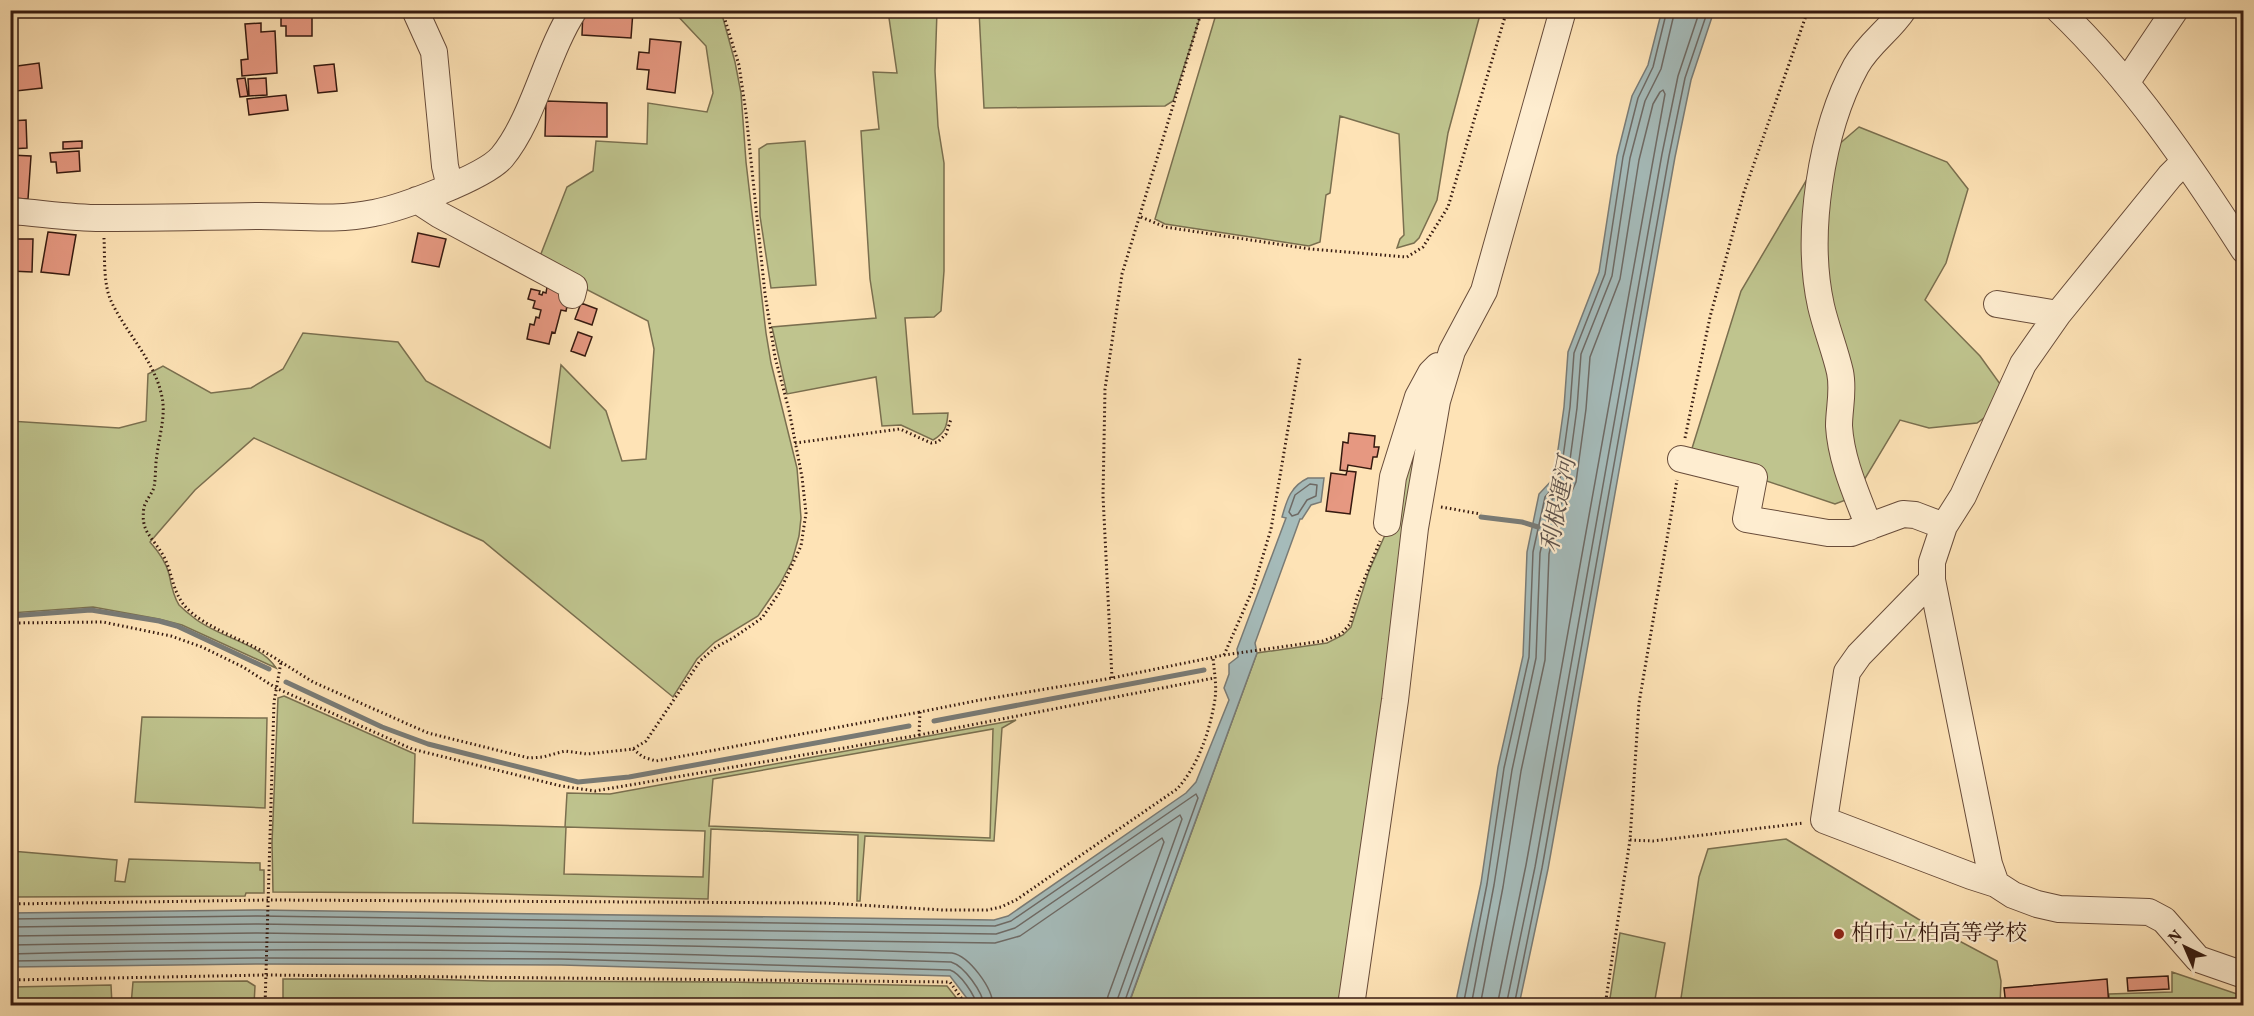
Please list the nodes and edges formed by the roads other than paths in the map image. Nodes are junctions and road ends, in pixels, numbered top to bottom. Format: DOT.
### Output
graph roads {
  1 [pos="414,10"];
  2 [pos="574,10"];
  3 [pos="1563,10"];
  4 [pos="1903,10"];
  5 [pos="2059,10"];
  6 [pos="2175,10"];
  7 [pos="2126,83"];
  8 [pos="2184,162"];
  9 [pos="450,187"];
  10 [pos="417,200"];
  11 [pos="10,211"];
  12 [pos="2244,250"];
  13 [pos="572,295"];
  14 [pos="1997,304"];
  15 [pos="2058,314"];
  16 [pos="1452,351"];
  17 [pos="1681,459"];
  18 [pos="1387,523"];
  19 [pos="1944,526"];
  20 [pos="1869,527"];
  21 [pos="1932,580"];
  22 [pos="1996,884"];
  23 [pos="2244,975"];
  24 [pos="1350,1004"];
  1 -- 9 [label="street"];
  2 -- 9 [label="street"];
  3 -- 16 [label="street"];
  4 -- 20 [label="street"];
  5 -- 7 [label="street"];
  6 -- 7 [label="street"];
  7 -- 8 [label="street"];
  8 -- 12 [label="street"];
  8 -- 15 [label="street"];
  9 -- 10 [label="street"];
  10 -- 11 [label="street"];
  10 -- 13 [label="street"];
  14 -- 15 [label="street"];
  15 -- 19 [label="street"];
  16 -- 18 [label="street"];
  16 -- 24 [label="street"];
  17 -- 20 [label="street"];
  19 -- 20 [label="street"];
  19 -- 21 [label="street"];
  21 -- 22 [label="street"];
  21 -- 22 [label="street"];
  22 -- 23 [label="street"];
}
